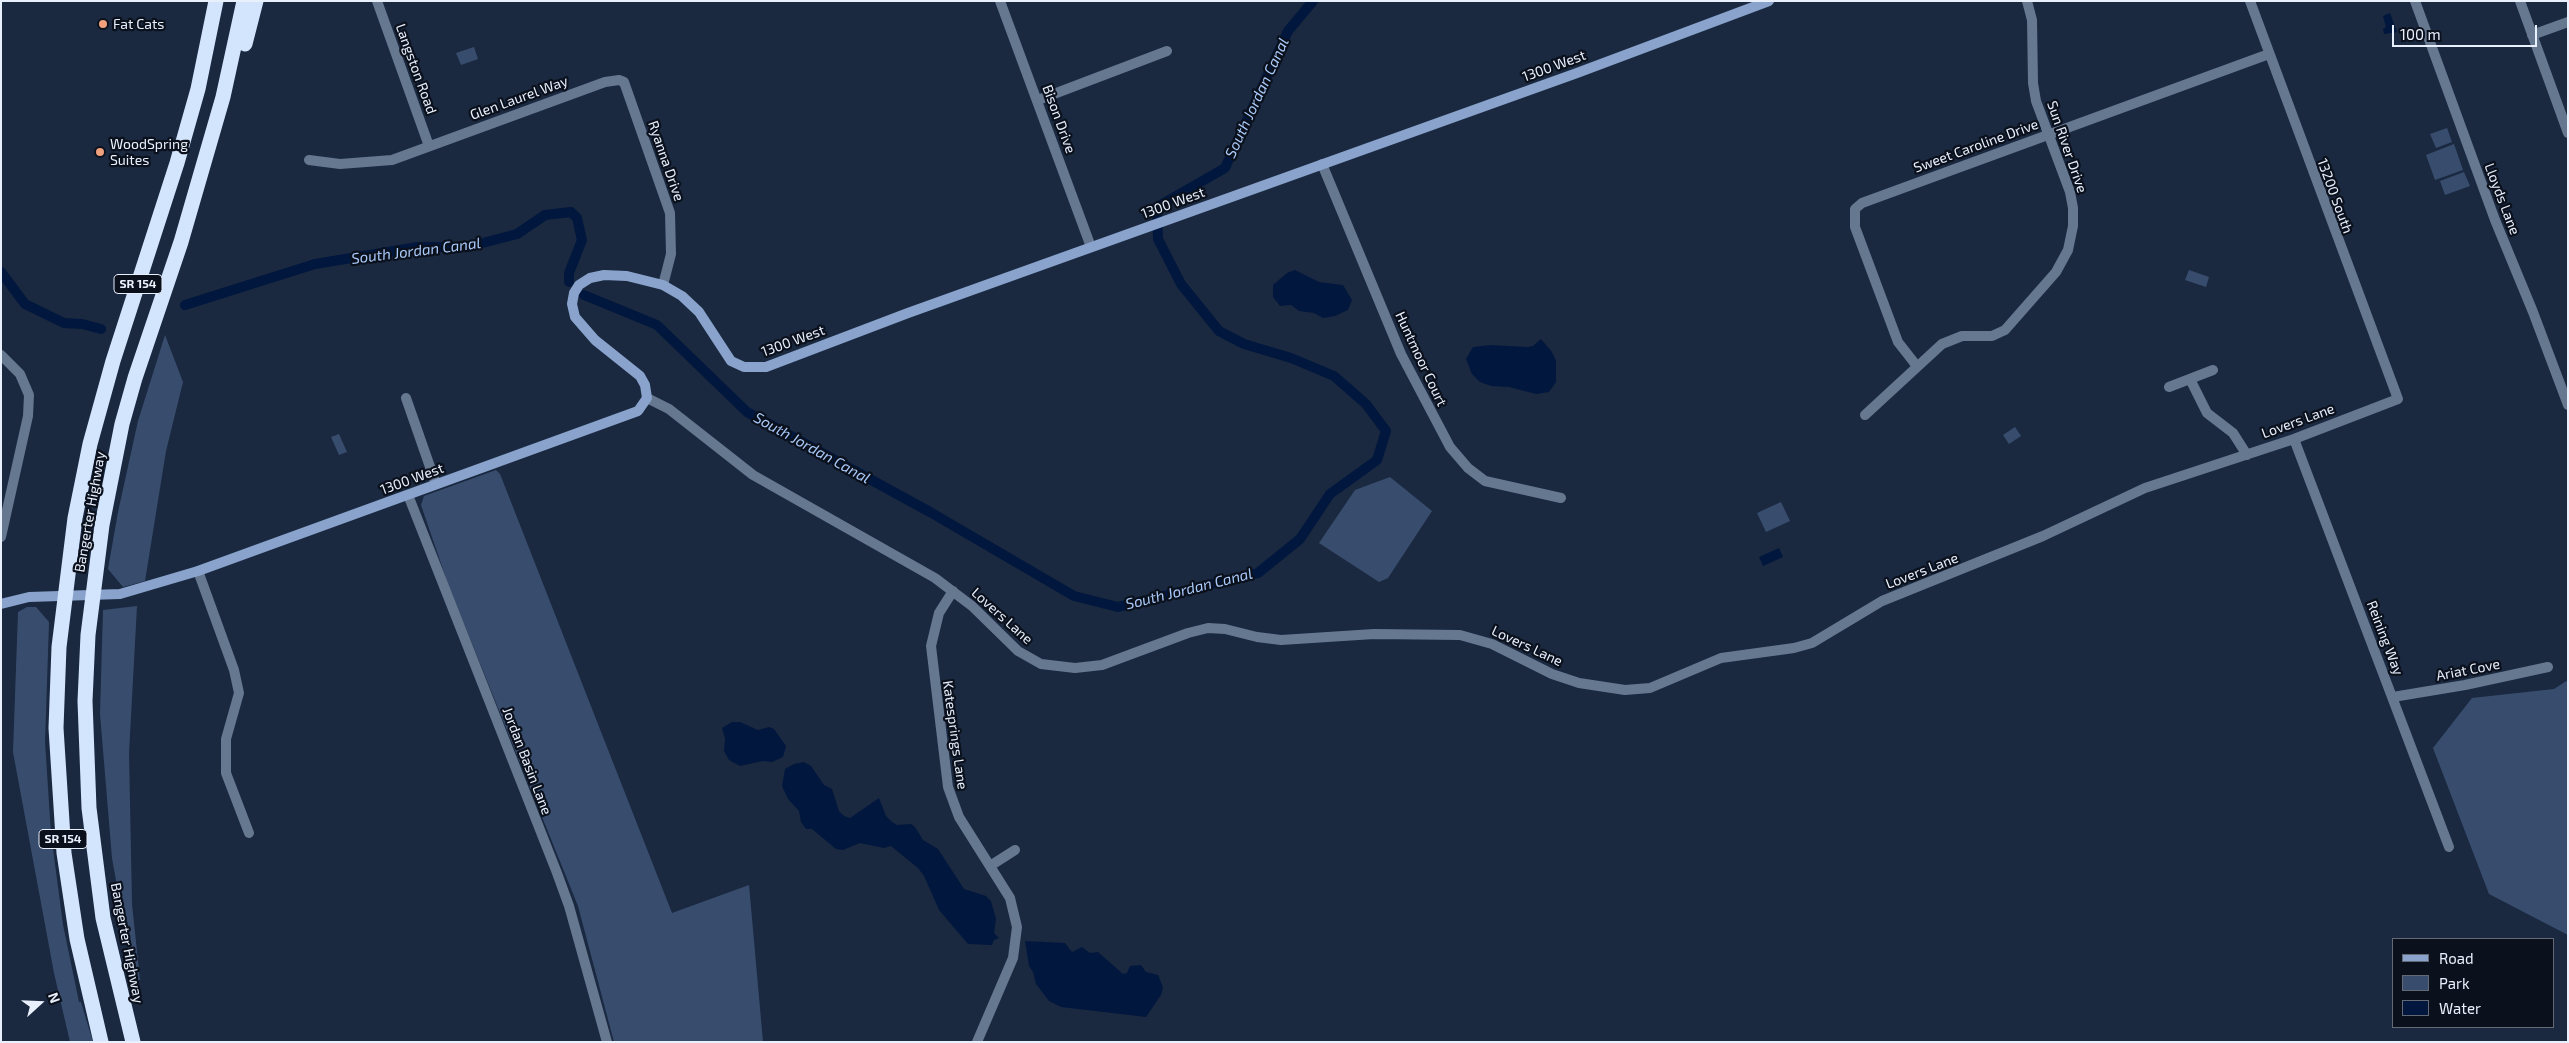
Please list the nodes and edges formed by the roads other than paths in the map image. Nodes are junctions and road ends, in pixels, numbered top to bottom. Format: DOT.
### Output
graph roads {
  1 [pos="207,1"];
  2 [pos="216,1"];
  3 [pos="244,1"];
  4 [pos="256,1"];
  5 [pos="377,1"];
  6 [pos="1000,1"];
  7 [pos="1769,1"];
  8 [pos="2027,1"];
  9 [pos="2250,1"];
  10 [pos="2414,1"];
  11 [pos="2520,1"];
  12 [pos="2568,22"];
  13 [pos="2532,35"];
  14 [pos="1167,52"];
  15 [pos="2269,54"];
  16 [pos="619,80"];
  17 [pos="198,89"];
  18 [pos="1038,100"];
  19 [pos="2568,133"];
  20 [pos="2048,134"];
  21 [pos="429,146"];
  22 [pos="309,160"];
  23 [pos="1322,164"];
  24 [pos="181,242"];
  25 [pos="1091,247"];
  26 [pos="663,285"];
  27 [pos="1,355"];
  28 [pos="1916,366"];
  29 [pos="2213,370"];
  30 [pos="2190,380"];
  31 [pos="2169,388"];
  32 [pos="406,398"];
  33 [pos="647,398"];
  34 [pos="2398,398"];
  35 [pos="2568,405"];
  36 [pos="1865,415"];
  37 [pos="2294,439"];
  38 [pos="2247,455"];
  39 [pos="436,484"];
  40 [pos="408,495"];
  41 [pos="1561,498"];
  42 [pos="1,536"];
  43 [pos="198,571"];
  44 [pos="953,591"];
  45 [pos="1,604"];
  46 [pos="2548,667"];
  47 [pos="2393,697"];
  48 [pos="250,833"];
  49 [pos="2449,847"];
  50 [pos="1015,850"];
  51 [pos="990,866"];
  52 [pos="101,1042"];
  53 [pos="132,1042"];
  54 [pos="607,1042"];
  55 [pos="977,1042"];
  1 -- 17 [label="highway"];
  2 -- 17 [label="highway, Bangerter Highway / SR 154"];
  3 -- 24 [label="highway, Bangerter Highway / SR 154"];
  4 -- 24 [label="highway"];
  5 -- 21 [label="street, Langston Road"];
  6 -- 18 [label="street, Bison Drive"];
  7 -- 23 [label="street, 1300 West"];
  8 -- 20 [label="street, Sun River Drive"];
  9 -- 15 [label="street, 13200 South"];
  10 -- 35 [label="street, Lloyds Lane"];
  11 -- 13 [label="street"];
  12 -- 13 [label="street"];
  13 -- 19 [label="street"];
  14 -- 18 [label="street"];
  15 -- 20 [label="street, Sweet Caroline Drive"];
  15 -- 34 [label="street, 13200 South"];
  16 -- 21 [label="street, Glen Laurel Way"];
  16 -- 26 [label="street, Ryanna Drive"];
  17 -- 52 [label="highway, Bangerter Highway / SR 154"];
  18 -- 25 [label="street, Bison Drive"];
  20 -- 28 [label="street, Sun River Drive"];
  20 -- 28 [label="street, Sweet Caroline Drive"];
  21 -- 22 [label="street, Glen Laurel Way"];
  23 -- 25 [label="street, 1300 West"];
  23 -- 41 [label="street, Huntmoor Court"];
  24 -- 53 [label="highway, Bangerter Highway / SR 154"];
  25 -- 26 [label="street, 1300 West"];
  26 -- 33 [label="street, 1300 West"];
  27 -- 42 [label="street"];
  28 -- 36 [label="street, Sun River Drive"];
  29 -- 30 [label="street"];
  30 -- 31 [label="street"];
  30 -- 38 [label="street"];
  32 -- 39 [label="street"];
  33 -- 39 [label="street, 1300 West"];
  33 -- 44 [label="street, Lovers Lane"];
  34 -- 37 [label="street, Lovers Lane"];
  37 -- 38 [label="street, Lovers Lane"];
  37 -- 47 [label="street, Reining Way"];
  38 -- 44 [label="street, Lovers Lane"];
  39 -- 40 [label="street, 1300 West"];
  40 -- 43 [label="street, 1300 West"];
  40 -- 54 [label="street, Jordan Basin Lane"];
  43 -- 45 [label="street, 1300 West"];
  43 -- 48 [label="street"];
  44 -- 51 [label="street, Katesprings Lane"];
  46 -- 47 [label="street, Ariat Cove"];
  47 -- 49 [label="street, Reining Way"];
  50 -- 51 [label="street"];
  51 -- 55 [label="street, Katesprings Lane"];
}
